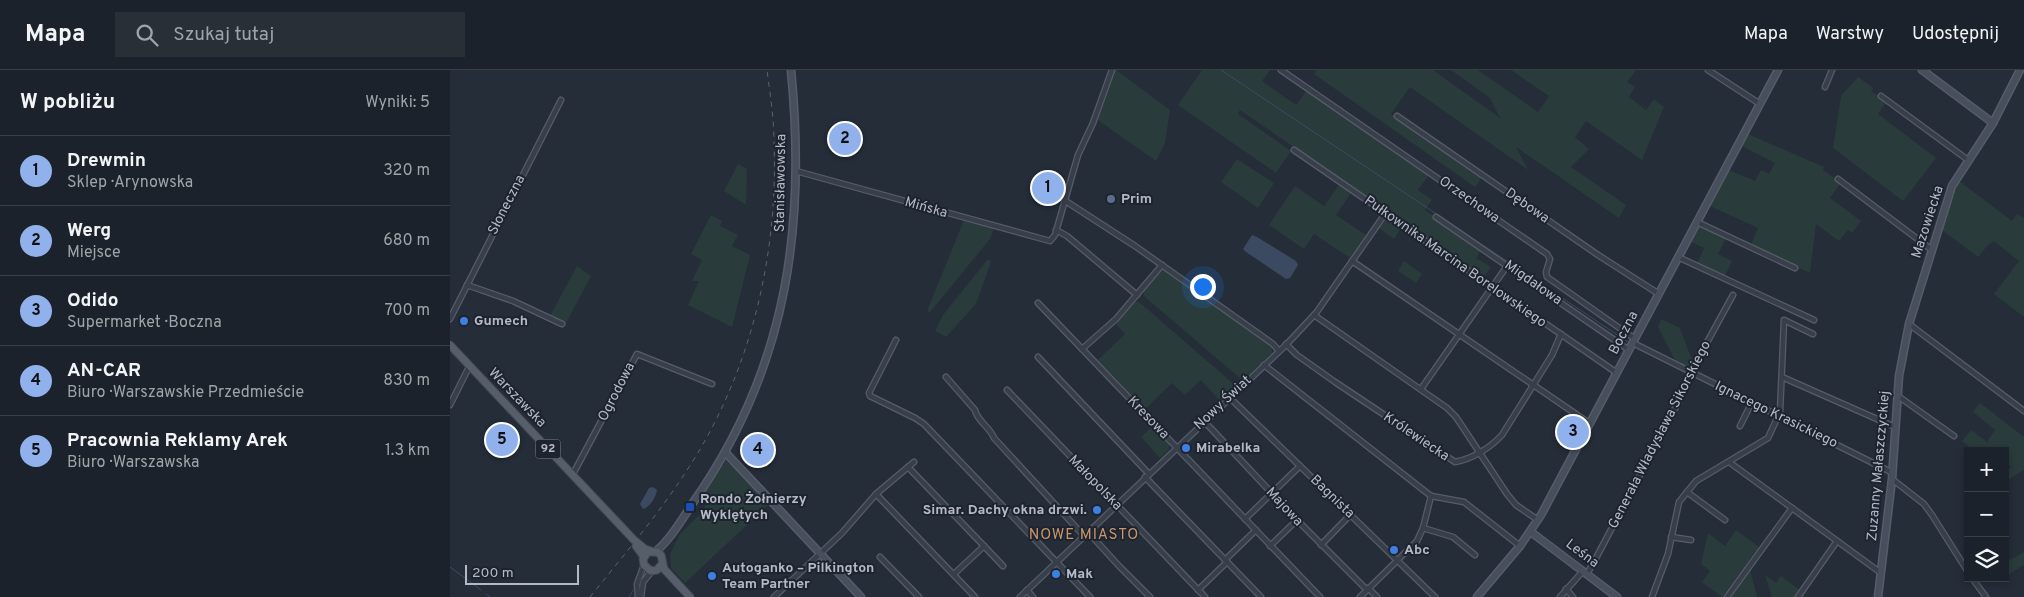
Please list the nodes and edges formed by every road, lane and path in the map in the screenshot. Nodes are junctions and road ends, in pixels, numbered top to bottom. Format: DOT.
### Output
graph roads {
  1 [pos="791,70"];
  2 [pos="1112,70"];
  3 [pos="1281,70"];
  4 [pos="1708,70"];
  5 [pos="1778,70"];
  6 [pos="1832,70"];
  7 [pos="1922,70"];
  8 [pos="2020,70"];
  9 [pos="1825,87"];
  10 [pos="1881,96"];
  11 [pos="561,100"];
  12 [pos="1760,104"];
  13 [pos="1397,116"];
  14 [pos="1992,123"];
  15 [pos="1294,150"];
  16 [pos="1968,160"];
  17 [pos="796,172"];
  18 [pos="1838,179"];
  19 [pos="1064,200"];
  20 [pos="1385,214"];
  21 [pos="1436,217"];
  22 [pos="1697,222"];
  23 [pos="1056,230"];
  24 [pos="1932,250"];
  25 [pos="1678,257"];
  26 [pos="1352,261"];
  27 [pos="1162,265"];
  28 [pos="1507,266"];
  29 [pos="1794,268"];
  30 [pos="466,285"];
  31 [pos="1492,287"];
  32 [pos="1659,294"];
  33 [pos="1137,295"];
  34 [pos="1733,295"];
  35 [pos="1038,303"];
  36 [pos="454,310"];
  37 [pos="450,315"];
  38 [pos="1314,315"];
  39 [pos="450,319"];
  40 [pos="1814,320"];
  41 [pos="562,324"];
  42 [pos="1909,324"];
  43 [pos="1561,334"];
  44 [pos="1812,334"];
  45 [pos="1459,335"];
  46 [pos="1906,337"];
  47 [pos="896,340"];
  48 [pos="1634,341"];
  49 [pos="1286,344"];
  50 [pos="450,345"];
  51 [pos="1082,349"];
  52 [pos="1629,350"];
  53 [pos="450,351"];
  54 [pos="1279,351"];
  55 [pos="1038,357"];
  56 [pos="1264,365"];
  57 [pos="468,369"];
  58 [pos="1617,373"];
  59 [pos="1691,373"];
  60 [pos="946,377"];
  61 [pos="1782,378"];
  62 [pos="712,384"];
  63 [pos="1533,385"];
  64 [pos="1421,389"];
  65 [pos="1007,390"];
  66 [pos="1898,396"];
  67 [pos="1229,397"];
  68 [pos="1751,404"];
  69 [pos="450,405"];
  70 [pos="2024,411"];
  71 [pos="1778,417"];
  72 [pos="1204,421"];
  73 [pos="1589,423"];
  74 [pos="1740,426"];
  75 [pos="1896,427"];
  76 [pos="1954,436"];
  77 [pos="1176,448"];
  78 [pos="725,452"];
  79 [pos="1480,452"];
  80 [pos="914,462"];
  81 [pos="1729,462"];
  82 [pos="1300,466"];
  83 [pos="908,467"];
  84 [pos="573,474"];
  85 [pos="1147,475"];
  86 [pos="1892,476"];
  87 [pos="1688,492"];
  88 [pos="876,494"];
  89 [pos="1272,494"];
  90 [pos="1431,496"];
  91 [pos="1116,505"];
  92 [pos="1792,508"];
  93 [pos="1350,515"];
  94 [pos="1245,519"];
  95 [pos="1297,520"];
  96 [pos="1538,520"];
  97 [pos="1725,520"];
  98 [pos="1423,528"];
  99 [pos="1256,530"];
  100 [pos="1531,532"];
  101 [pos="1086,534"];
  102 [pos="1671,537"];
  103 [pos="1691,540"];
  104 [pos="1838,541"];
  105 [pos="1321,545"];
  106 [pos="984,546"];
  107 [pos="1270,546"];
  108 [pos="1520,546"];
  109 [pos="656,553"];
  110 [pos="820,554"];
  111 [pos="1475,555"];
  112 [pos="880,557"];
  113 [pos="644,561"];
  114 [pos="1226,561"];
  115 [pos="1397,561"];
  116 [pos="1057,562"];
  117 [pos="662,564"];
  118 [pos="1003,566"];
  119 [pos="1964,566"];
  120 [pos="654,570"];
  121 [pos="1585,572"];
  122 [pos="1881,573"];
  123 [pos="954,574"];
  124 [pos="1975,582"];
  125 [pos="1368,589"];
  126 [pos="1566,589"];
  127 [pos="1027,590"];
  128 [pos="1198,590"];
  129 [pos="638,597"];
  130 [pos="641,597"];
  131 [pos="684,597"];
  132 [pos="690,597"];
  133 [pos="774,597"];
  134 [pos="861,597"];
  135 [pos="918,597"];
  136 [pos="975,597"];
  137 [pos="1020,597"];
  138 [pos="1033,597"];
  139 [pos="1090,597"];
  140 [pos="1150,597"];
  141 [pos="1205,597"];
  142 [pos="1261,597"];
  143 [pos="1320,597"];
  144 [pos="1360,597"];
  145 [pos="1377,597"];
  146 [pos="1435,597"];
  147 [pos="1477,597"];
  148 [pos="1560,597"];
  149 [pos="1574,597"];
  150 [pos="1617,597"];
  151 [pos="1652,597"];
  152 [pos="1727,597"];
  153 [pos="1798,597"];
  154 [pos="1878,597"];
  155 [pos="1986,597"];
  1 -- 17 [label="street, Stanisławowska"];
  2 -- 19 [label="street"];
  3 -- 48 [label="street, Orzechowa"];
  4 -- 12 [label="street"];
  5 -- 12 [label="street, Boczna"];
  6 -- 9 [label="street"];
  7 -- 14 [label="street"];
  8 -- 14 [label="street, Mazowiecka"];
  10 -- 16 [label="street"];
  11 -- 30 [label="street, Słoneczna"];
  12 -- 22 [label="street, Boczna"];
  13 -- 32 [label="street, Dębowa"];
  14 -- 16 [label="street, Mazowiecka"];
  15 -- 20 [label="street, Pułkownika Marcina Borelowskiego"];
  16 -- 24 [label="street, Mazowiecka"];
  17 -- 23 [label="street, Mińska"];
  17 -- 78 [label="street, Stanisławowska"];
  18 -- 24 [label="street"];
  19 -- 23 [label="street"];
  19 -- 27 [label="street"];
  20 -- 26 [label="street, Nowy Świat"];
  20 -- 31 [label="street, Pułkownika Marcina Borelowskiego"];
  21 -- 28 [label="street, Migdałowa"];
  22 -- 25 [label="street, Boczna"];
  22 -- 29 [label="street"];
  23 -- 33 [label="street"];
  24 -- 42 [label="street, Mazowiecka"];
  25 -- 32 [label="street, Boczna"];
  25 -- 40 [label="street"];
  26 -- 38 [label="street, Nowy Świat"];
  26 -- 45 [label="street"];
  27 -- 33 [label="street"];
  27 -- 54 [label="street"];
  28 -- 31 [label="street"];
  28 -- 52 [label="street, Migdałowa"];
  30 -- 36 [label="street, Słoneczna"];
  30 -- 41 [label="street"];
  31 -- 43 [label="street, Pułkownika Marcina Borelowskiego"];
  31 -- 45 [label="street"];
  32 -- 48 [label="street, Boczna"];
  33 -- 51 [label="street"];
  34 -- 59 [label="street, Generała Władysława Sikorskiego"];
  35 -- 51 [label="street, Kresowa"];
  36 -- 37 [label="street, Słoneczna"];
  36 -- 39 [label="street, Słoneczna"];
  38 -- 49 [label="street, Nowy Świat"];
  38 -- 64 [label="street"];
  42 -- 46 [label="street, Mazowiecka"];
  42 -- 70 [label="street"];
  43 -- 58 [label="street, Pułkownika Marcina Borelowskiego"];
  43 -- 63 [label="street, Królewiecka"];
  44 -- 61 [label="street"];
  45 -- 63 [label="street"];
  45 -- 64 [label="street"];
  46 -- 66 [label="street, Zuzanny Małaszczyckiej"];
  47 -- 116 [label="street"];
  48 -- 52 [label="street, Boczna"];
  48 -- 59 [label="street, Ignacego Krasickiego"];
  49 -- 54 [label="street, Nowy Świat"];
  49 -- 79 [label="street, Królewiecka"];
  50 -- 84 [label="main road, Warszawska / 92"];
  51 -- 77 [label="street, Kresowa"];
  52 -- 58 [label="street, Boczna"];
  53 -- 57 [label="main road, Warszawska / 92"];
  54 -- 56 [label="street, Nowy Świat"];
  55 -- 85 [label="street"];
  56 -- 67 [label="street, Nowy Świat"];
  56 -- 90 [label="street"];
  57 -- 69 [label="street"];
  57 -- 113 [label="main road, Warszawska / 92"];
  58 -- 73 [label="street, Boczna"];
  59 -- 68 [label="street, Ignacego Krasickiego"];
  59 -- 121 [label="street, Generała Władysława Sikorskiego"];
  60 -- 101 [label="street"];
  61 -- 71 [label="street"];
  61 -- 75 [label="street"];
  62 -- 84 [label="street, Ogrodowa"];
  63 -- 73 [label="street"];
  63 -- 79 [label="street, Królewiecka"];
  64 -- 79 [label="street"];
  65 -- 91 [label="street, Małopolska"];
  66 -- 75 [label="street, Zuzanny Małaszczyckiej"];
  66 -- 76 [label="street"];
  67 -- 72 [label="street, Nowy Świat"];
  67 -- 82 [label="street, Bagnista"];
  68 -- 71 [label="street, Ignacego Krasickiego"];
  68 -- 74 [label="street"];
  71 -- 81 [label="street"];
  71 -- 86 [label="street, Ignacego Krasickiego"];
  72 -- 77 [label="street, Nowy Świat"];
  72 -- 89 [label="street, Majowa"];
  73 -- 96 [label="street, Boczna"];
  75 -- 86 [label="street, Zuzanny Małaszczyckiej"];
  77 -- 85 [label="street, Nowy Świat"];
  77 -- 94 [label="street, Kresowa"];
  78 -- 109 [label="street, Stanisławowska"];
  78 -- 110 [label="street"];
  79 -- 96 [label="street"];
  80 -- 83 [label="street"];
  81 -- 87 [label="street"];
  81 -- 92 [label="street"];
  82 -- 89 [label="street"];
  82 -- 93 [label="street, Bagnista"];
  83 -- 88 [label="street"];
  83 -- 106 [label="street"];
  84 -- 109 [label="main road, Warszawska / 92"];
  85 -- 91 [label="street, Nowy Świat"];
  85 -- 114 [label="street"];
  86 -- 119 [label="street, Ignacego Krasickiego"];
  86 -- 122 [label="street, Zuzanny Małaszczyckiej"];
  87 -- 97 [label="street"];
  87 -- 102 [label="street"];
  88 -- 110 [label="street"];
  88 -- 123 [label="street"];
  89 -- 94 [label="street"];
  89 -- 95 [label="street, Majowa"];
  90 -- 98 [label="street"];
  90 -- 108 [label="street"];
  91 -- 101 [label="street, Nowy Świat"];
  91 -- 128 [label="street, Małopolska"];
  92 -- 104 [label="street"];
  92 -- 152 [label="street"];
  93 -- 105 [label="street"];
  93 -- 115 [label="street, Bagnista"];
  94 -- 99 [label="street, Kresowa"];
  95 -- 105 [label="street, Majowa"];
  95 -- 107 [label="street"];
  96 -- 100 [label="street, Boczna"];
  98 -- 111 [label="street"];
  98 -- 115 [label="street"];
  99 -- 107 [label="street, Kresowa"];
  99 -- 114 [label="street"];
  100 -- 108 [label="street, Boczna"];
  100 -- 121 [label="street, Leśna"];
  101 -- 116 [label="street, Nowy Świat"];
  101 -- 140 [label="street"];
  102 -- 103 [label="street"];
  102 -- 151 [label="street"];
  104 -- 122 [label="street"];
  104 -- 153 [label="street"];
  105 -- 125 [label="street, Majowa"];
  106 -- 118 [label="street"];
  106 -- 123 [label="street"];
  107 -- 143 [label="street, Kresowa"];
  108 -- 147 [label="street, Boczna"];
  109 -- 113 [label="main road"];
  109 -- 117 [label="main road"];
  110 -- 133 [label="street"];
  110 -- 134 [label="street"];
  112 -- 135 [label="street"];
  113 -- 120 [label="main road, 92"];
  113 -- 129 [label="street"];
  114 -- 128 [label="street"];
  114 -- 142 [label="street"];
  115 -- 125 [label="street"];
  115 -- 146 [label="street, Bagnista"];
  116 -- 127 [label="street, Nowy Świat"];
  116 -- 139 [label="street"];
  117 -- 120 [label="main road"];
  117 -- 132 [label="main road"];
  120 -- 130 [label="street"];
  120 -- 131 [label="main road, 92"];
  121 -- 126 [label="street"];
  121 -- 150 [label="street, Leśna"];
  122 -- 154 [label="street, Zuzanny Małaszczyckiej"];
  123 -- 136 [label="street"];
  124 -- 155 [label="street"];
  125 -- 144 [label="street"];
  125 -- 145 [label="street, Majowa"];
  126 -- 148 [label="street"];
  126 -- 149 [label="street"];
  127 -- 137 [label="street, Nowy Świat"];
  127 -- 138 [label="street"];
  128 -- 141 [label="street, Małopolska"];
}
